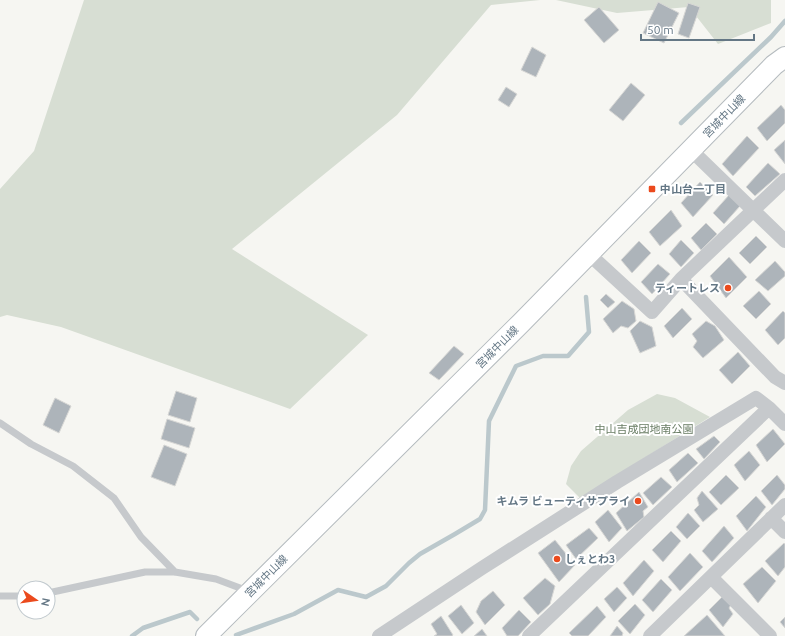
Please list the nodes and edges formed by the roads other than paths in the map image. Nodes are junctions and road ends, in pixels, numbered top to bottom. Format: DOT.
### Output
graph roads {
  1 [pos="785,57"];
  2 [pos="691,150"];
  3 [pos="785,180"];
  4 [pos="754,211"];
  5 [pos="785,241"];
  6 [pos="589,254"];
  7 [pos="681,279"];
  8 [pos="785,383"];
  9 [pos="770,408"];
  10 [pos="0,423"];
  11 [pos="785,424"];
  12 [pos="785,505"];
  13 [pos="771,518"];
  14 [pos="785,532"];
  15 [pos="175,572"];
  16 [pos="711,577"];
  17 [pos="56,591"];
  18 [pos="250,592"];
  19 [pos="0,596"];
  20 [pos="16,596"];
  21 [pos="537,633"];
  22 [pos="652,635"];
  23 [pos="206,636"];
  24 [pos="379,636"];
  25 [pos="770,636"];
  1 -- 2 [label="street, 宮城中山線"];
  2 -- 4 [label="street"];
  2 -- 6 [label="street, 宮城中山線"];
  3 -- 4 [label="street"];
  4 -- 5 [label="street"];
  4 -- 7 [label="street"];
  6 -- 7 [label="street"];
  6 -- 18 [label="street, 宮城中山線"];
  7 -- 8 [label="street"];
  9 -- 11 [label="street"];
  9 -- 21 [label="street"];
  9 -- 24 [label="street"];
  10 -- 15 [label="lane"];
  12 -- 13 [label="street"];
  13 -- 14 [label="street"];
  13 -- 16 [label="street"];
  15 -- 17 [label="lane"];
  15 -- 18 [label="lane"];
  16 -- 22 [label="street"];
  16 -- 25 [label="street"];
  18 -- 23 [label="street, 宮城中山線"];
  19 -- 20 [label="lane"];
}
